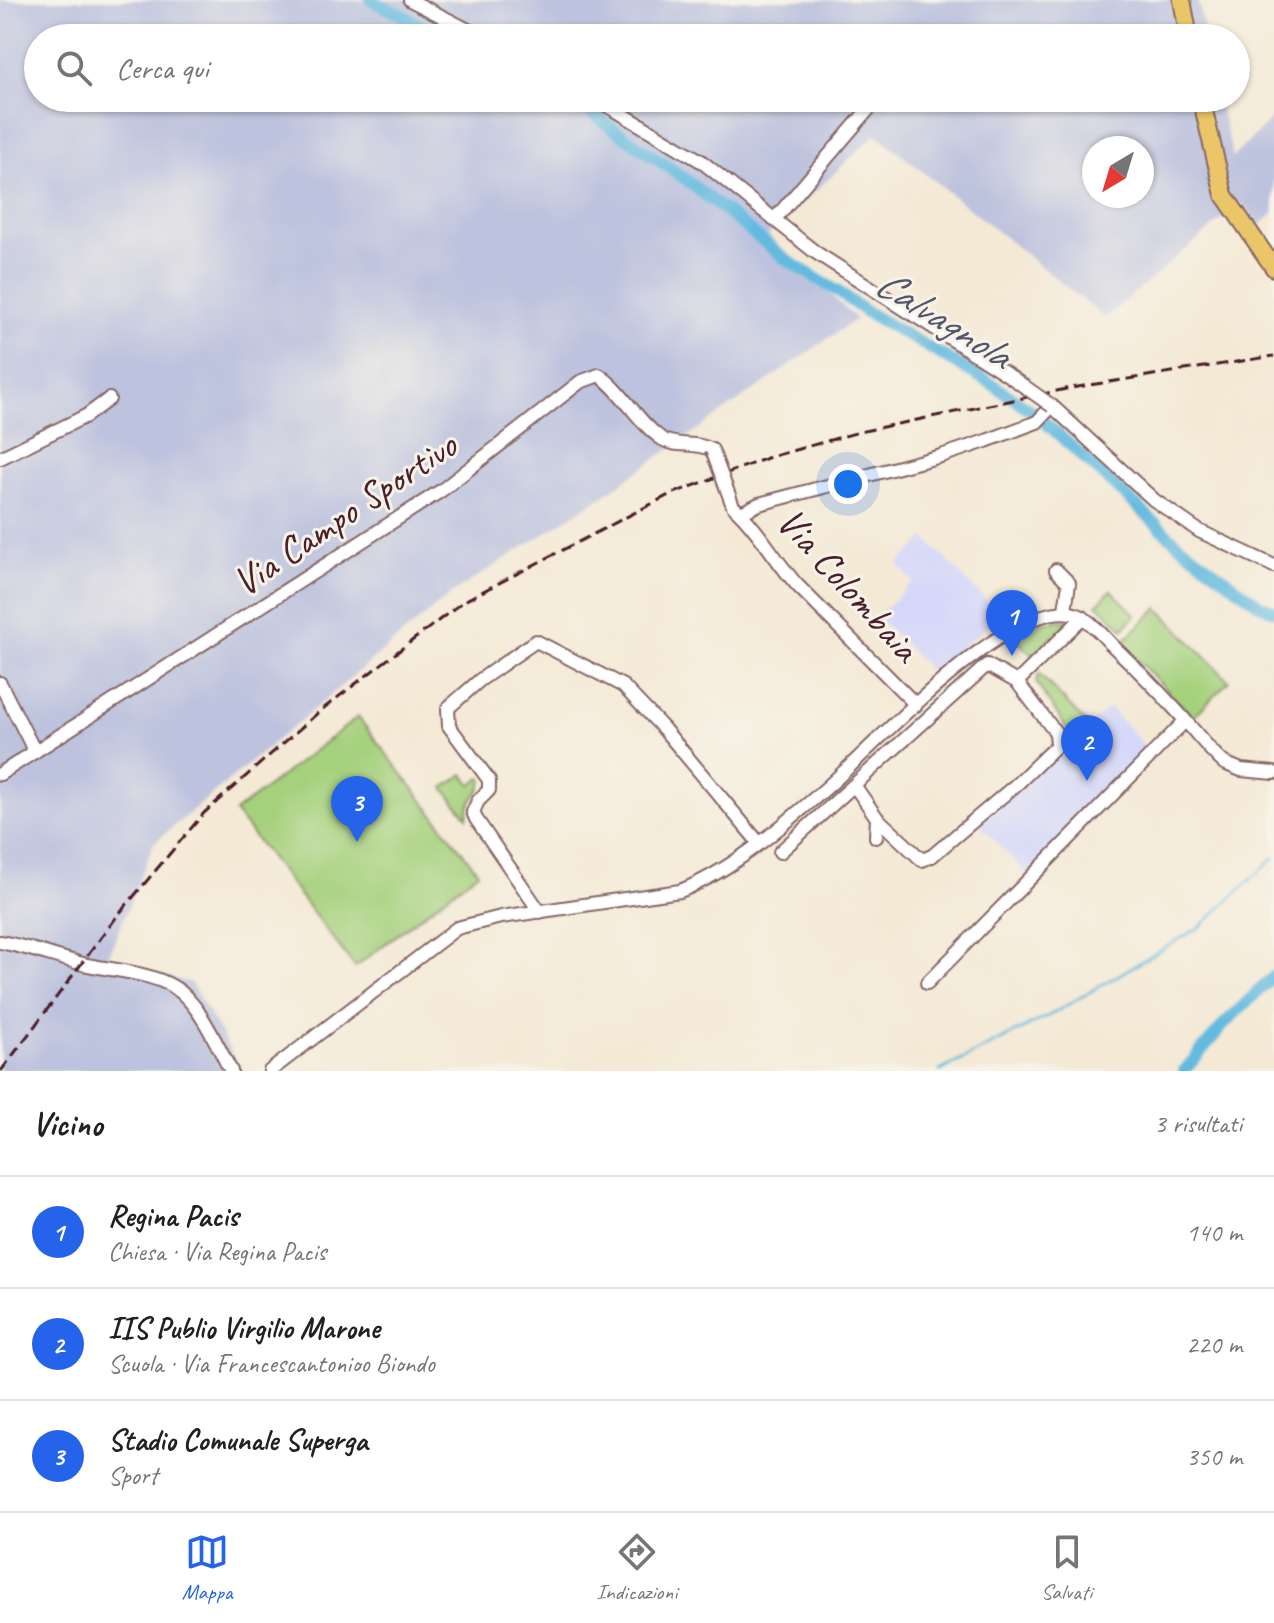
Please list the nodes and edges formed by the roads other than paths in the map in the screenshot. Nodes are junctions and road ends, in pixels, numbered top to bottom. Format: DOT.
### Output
graph roads {
  1 [pos="410,0"];
  2 [pos="1182,0"];
  3 [pos="457,24"];
  4 [pos="1186,24"];
  5 [pos="619,112"];
  6 [pos="866,112"];
  7 [pos="1204,112"];
  8 [pos="774,220"];
  9 [pos="1274,268"];
  10 [pos="109,399"];
  11 [pos="1045,414"];
  12 [pos="0,458"];
  13 [pos="737,509"];
  14 [pos="1274,566"];
  15 [pos="1056,570"];
  16 [pos="1065,610"];
  17 [pos="1083,617"];
  18 [pos="1017,682"];
  19 [pos="0,683"];
  20 [pos="916,705"];
  21 [pos="1185,721"];
  22 [pos="35,752"];
  23 [pos="1274,773"];
  24 [pos="0,774"];
  25 [pos="854,785"];
  26 [pos="877,818"];
  27 [pos="876,837"];
  28 [pos="759,843"];
  29 [pos="780,852"];
  30 [pos="540,912"];
  31 [pos="0,942"];
  32 [pos="927,983"];
  33 [pos="231,1071"];
  34 [pos="270,1071"];
  1 -- 3 [label="street"];
  2 -- 4 [label="main road"];
  5 -- 8 [label="street"];
  6 -- 8 [label="street"];
  7 -- 9 [label="main road"];
  8 -- 11 [label="street, bridge"];
  10 -- 12 [label="street"];
  11 -- 13 [label="street"];
  11 -- 14 [label="street"];
  13 -- 20 [label="street, Via Colombaia"];
  13 -- 22 [label="street, Via Campo Sportivo, bridge"];
  15 -- 16 [label="street"];
  16 -- 17 [label="street"];
  16 -- 20 [label="street"];
  17 -- 18 [label="street"];
  17 -- 21 [label="street"];
  18 -- 25 [label="street"];
  18 -- 26 [label="street"];
  19 -- 22 [label="street"];
  20 -- 28 [label="street"];
  21 -- 23 [label="street"];
  21 -- 32 [label="street"];
  22 -- 24 [label="street, Via Campo Sportivo"];
  25 -- 26 [label="street"];
  25 -- 29 [label="street"];
  26 -- 27 [label="street"];
  28 -- 30 [label="street"];
  28 -- 30 [label="street"];
  30 -- 34 [label="street"];
  31 -- 33 [label="street"];
}
